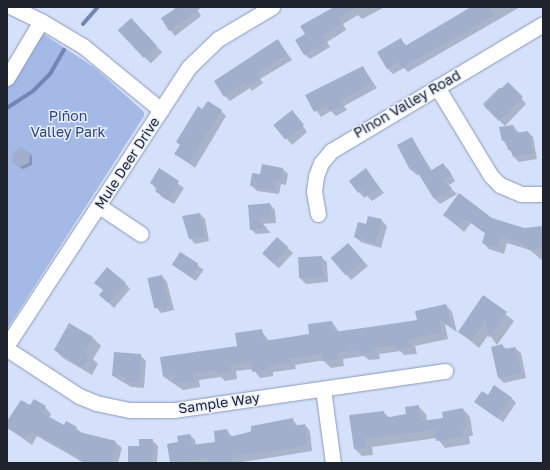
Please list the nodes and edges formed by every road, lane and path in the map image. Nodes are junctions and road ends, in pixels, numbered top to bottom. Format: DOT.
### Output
graph roads {
  1 [pos="12,7"];
  2 [pos="272,7"];
  3 [pos="41,21"];
  4 [pos="543,24"];
  5 [pos="7,78"];
  6 [pos="436,87"];
  7 [pos="161,110"];
  8 [pos="543,194"];
  9 [pos="99,206"];
  10 [pos="318,214"];
  11 [pos="141,234"];
  12 [pos="7,345"];
  13 [pos="7,349"];
  14 [pos="444,371"];
  15 [pos="323,389"];
  16 [pos="333,463"];
  1 -- 3 [label="street"];
  2 -- 7 [label="street, Mule Deer Drive"];
  3 -- 5 [label="street"];
  3 -- 7 [label="street"];
  4 -- 6 [label="street, Pinon Valley Road"];
  6 -- 8 [label="street"];
  6 -- 10 [label="street, Pinon Valley Road"];
  7 -- 9 [label="street, Mule Deer Drive"];
  9 -- 11 [label="street"];
  9 -- 12 [label="street, Mule Deer Drive"];
  13 -- 15 [label="street, Sample Way"];
  14 -- 15 [label="street, Sample Way"];
  15 -- 16 [label="street"];
}
